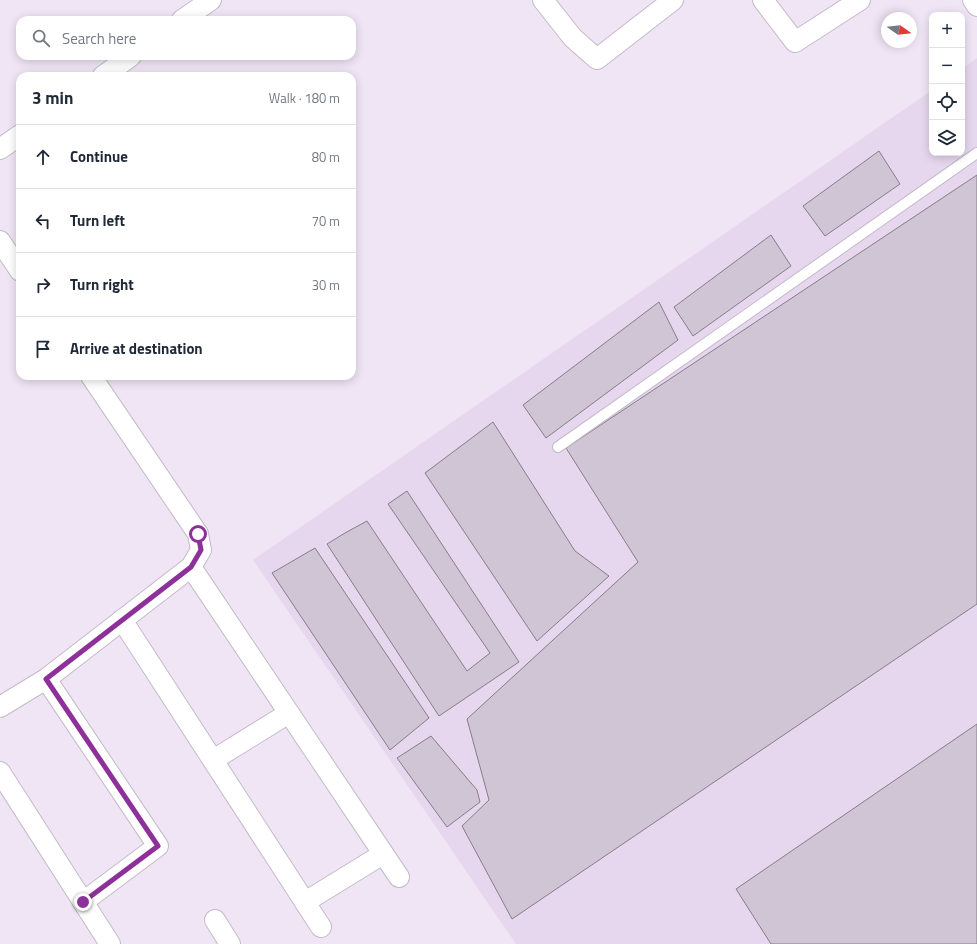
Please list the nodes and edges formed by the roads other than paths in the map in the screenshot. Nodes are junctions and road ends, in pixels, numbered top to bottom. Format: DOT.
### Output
graph roads {
  1 [pos="211,0"];
  2 [pos="543,0"];
  3 [pos="673,0"];
  4 [pos="763,0"];
  5 [pos="860,0"];
  6 [pos="973,0"];
  7 [pos="977,6"];
  8 [pos="188,16"];
  9 [pos="126,60"];
  10 [pos="109,72"];
  11 [pos="16,138"];
  12 [pos="0,149"];
  13 [pos="977,153"];
  14 [pos="0,241"];
  15 [pos="16,265"];
  16 [pos="94,380"];
  17 [pos="558,447"];
  18 [pos="191,567"];
  19 [pos="122,620"];
  20 [pos="46,679"];
  21 [pos="0,707"];
  22 [pos="289,713"];
  23 [pos="213,760"];
  24 [pos="0,772"];
  25 [pos="383,854"];
  26 [pos="399,877"];
  27 [pos="83,902"];
  28 [pos="305,902"];
  29 [pos="215,920"];
  30 [pos="321,927"];
  31 [pos="110,944"];
  32 [pos="230,944"];
  1 -- 8 [label="street"];
  2 -- 3 [label="street"];
  4 -- 5 [label="street"];
  6 -- 7 [label="street"];
  9 -- 10 [label="street"];
  11 -- 12 [label="street"];
  13 -- 17 [label="lane"];
  14 -- 15 [label="street"];
  16 -- 18 [label="street"];
  18 -- 19 [label="street"];
  18 -- 22 [label="street"];
  19 -- 20 [label="street"];
  19 -- 23 [label="street"];
  20 -- 21 [label="street"];
  20 -- 27 [label="street"];
  22 -- 23 [label="street"];
  22 -- 25 [label="street"];
  23 -- 28 [label="street"];
  24 -- 27 [label="street"];
  25 -- 26 [label="street"];
  25 -- 28 [label="street"];
  27 -- 31 [label="street"];
  28 -- 30 [label="street"];
  29 -- 32 [label="street"];
}
